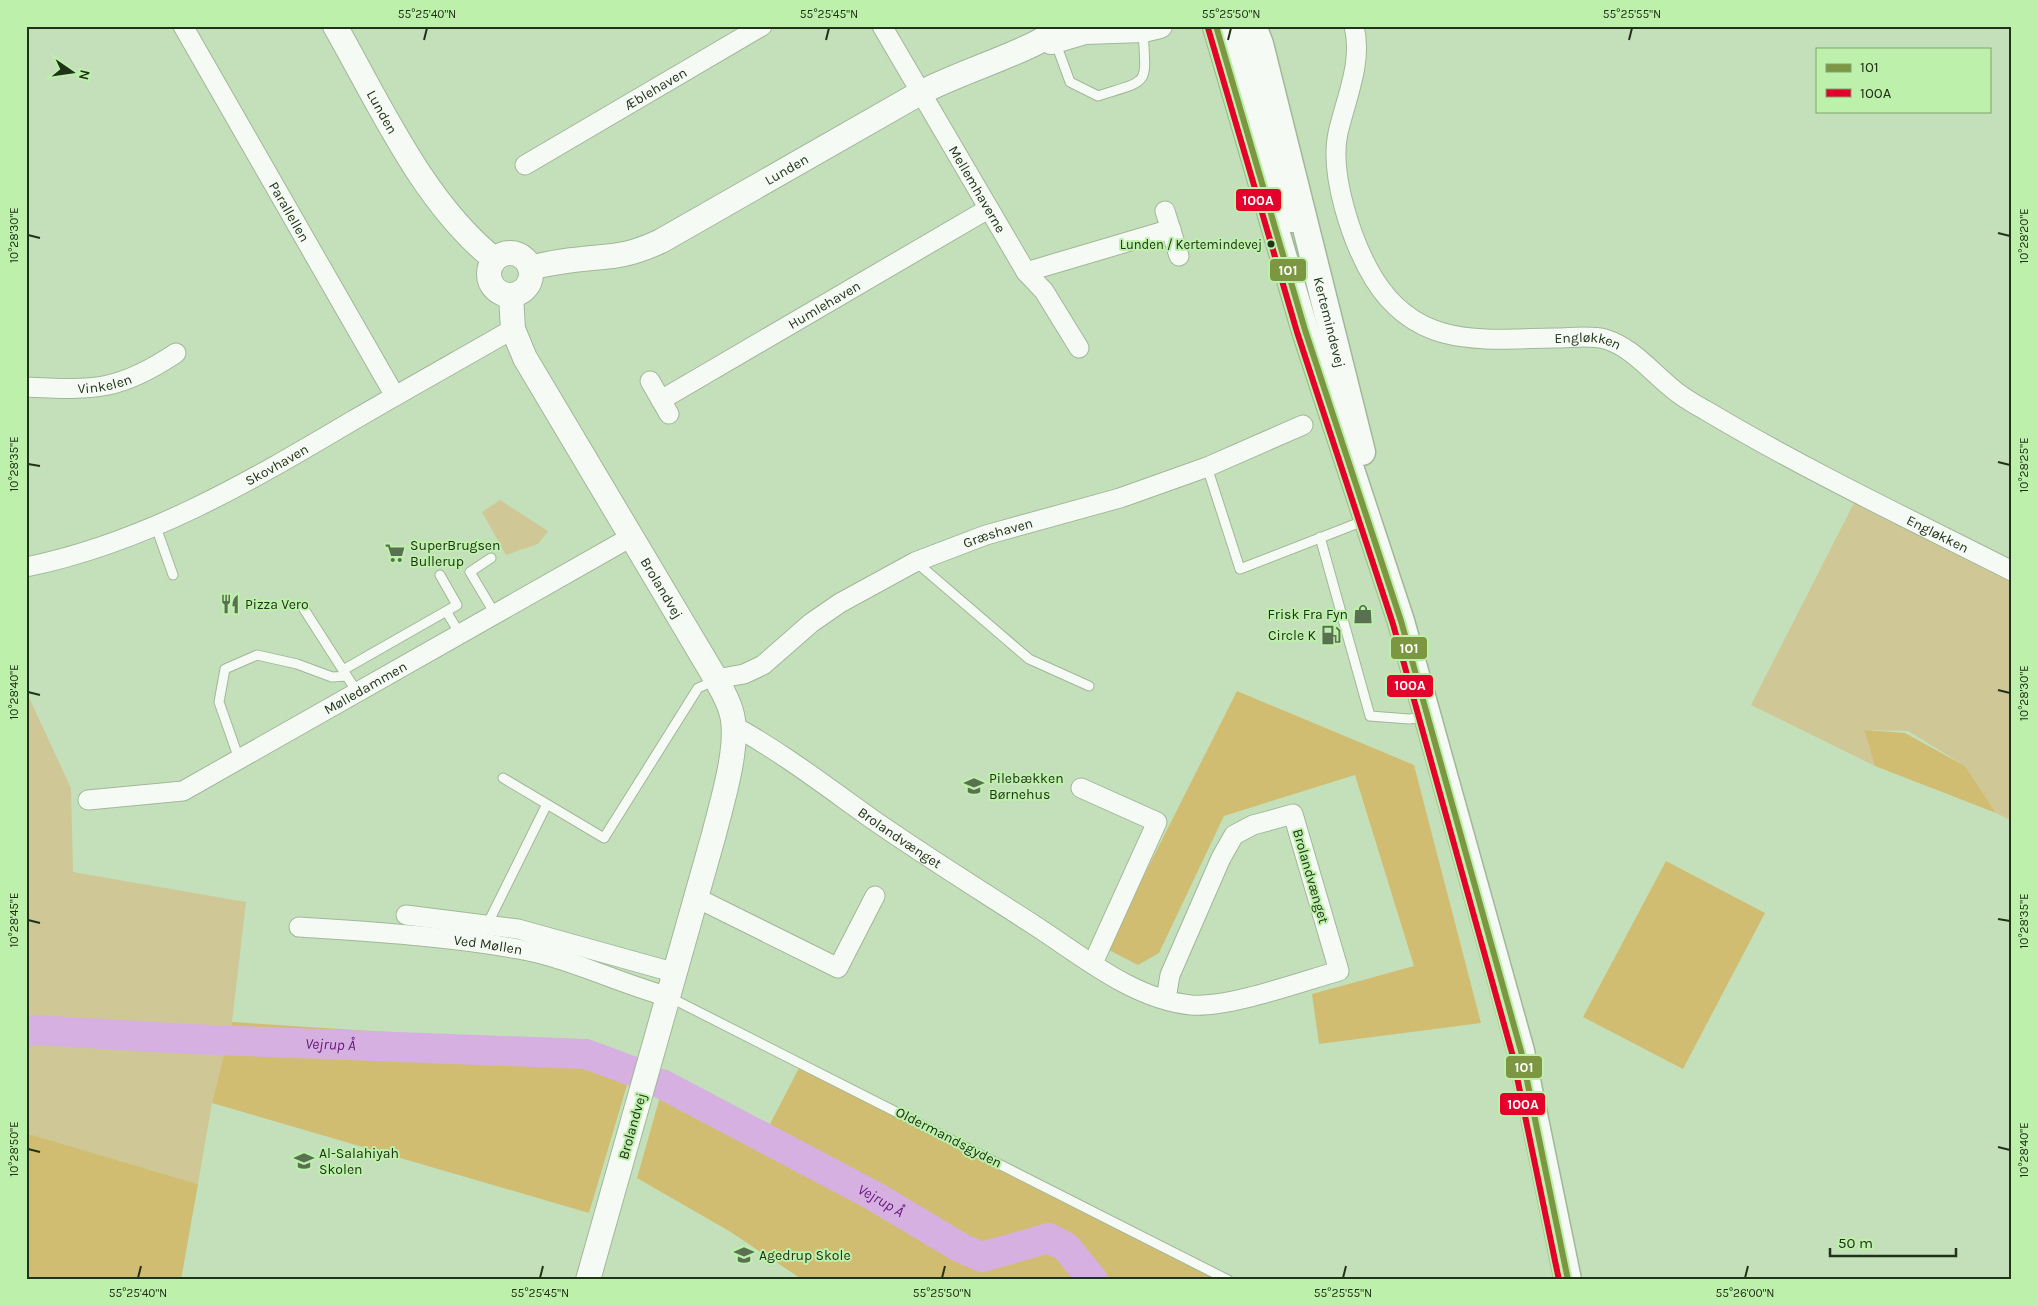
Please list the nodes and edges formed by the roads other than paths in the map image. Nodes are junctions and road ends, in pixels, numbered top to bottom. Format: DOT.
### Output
graph roads {
  1 [pos="183,26"];
  2 [pos="335,26"];
  3 [pos="762,26"];
  4 [pos="882,26"];
  5 [pos="1216,26"];
  6 [pos="1232,26"];
  7 [pos="1253,26"];
  8 [pos="1148,28"];
  9 [pos="1354,30"];
  10 [pos="1052,36"];
  11 [pos="920,93"];
  12 [pos="525,165"];
  13 [pos="988,209"];
  14 [pos="1165,211"];
  15 [pos="1171,229"];
  16 [pos="1179,256"];
  17 [pos="494,260"];
  18 [pos="530,268"];
  19 [pos="1026,272"];
  20 [pos="511,296"];
  21 [pos="513,329"];
  22 [pos="1079,348"];
  23 [pos="176,354"];
  24 [pos="1343,381"];
  25 [pos="650,382"];
  26 [pos="26,387"];
  27 [pos="396,396"];
  28 [pos="1303,425"];
  29 [pos="1207,467"];
  30 [pos="1367,520"];
  31 [pos="156,527"];
  32 [pos="631,537"];
  33 [pos="1320,537"];
  34 [pos="491,558"];
  35 [pos="915,562"];
  36 [pos="26,567"];
  37 [pos="2012,571"];
  38 [pos="173,575"];
  39 [pos="440,575"];
  40 [pos="302,606"];
  41 [pos="446,611"];
  42 [pos="495,614"];
  43 [pos="1401,621"];
  44 [pos="460,634"];
  45 [pos="345,673"];
  46 [pos="716,680"];
  47 [pos="1089,686"];
  48 [pos="357,692"];
  49 [pos="1427,716"];
  50 [pos="734,726"];
  51 [pos="239,759"];
  52 [pos="503,778"];
  53 [pos="1081,788"];
  54 [pos="88,800"];
  55 [pos="547,804"];
  56 [pos="875,896"];
  57 [pos="697,898"];
  58 [pos="406,914"];
  59 [pos="487,924"];
  60 [pos="299,927"];
  61 [pos="1093,963"];
  62 [pos="676,973"];
  63 [pos="669,997"];
  64 [pos="1166,999"];
  65 [pos="588,1280"];
  66 [pos="1228,1280"];
  67 [pos="1568,1280"];
  1 -- 27 [label="street, Parallellen"];
  2 -- 17 [label="street, Lunden"];
  3 -- 12 [label="street, Æblehaven"];
  4 -- 11 [label="street, Mellemhaverne"];
  5 -- 30 [label="main road, Kertemindevej"];
  6 -- 24 [label="street"];
  7 -- 24 [label="main road, Kertemindevej"];
  8 -- 10 [label="street, Lunden"];
  8 -- 10 [label="lane"];
  9 -- 37 [label="street, Engløkken"];
  10 -- 11 [label="street, Lunden"];
  11 -- 13 [label="street, Mellemhaverne"];
  11 -- 18 [label="street, Lunden"];
  13 -- 19 [label="street, Mellemhaverne"];
  13 -- 25 [label="street, Humlehaven"];
  14 -- 15 [label="street"];
  15 -- 16 [label="street"];
  15 -- 19 [label="street"];
  17 -- 18 [label="street"];
  17 -- 20 [label="street"];
  18 -- 20 [label="street"];
  19 -- 22 [label="street, Mellemhaverne"];
  20 -- 21 [label="street, Brolandvej"];
  21 -- 27 [label="street, Skovhaven"];
  21 -- 32 [label="street, Brolandvej"];
  23 -- 26 [label="street, Vinkelen"];
  24 -- 43 [label="main road, Kertemindevej"];
  27 -- 31 [label="street, Skovhaven"];
  28 -- 29 [label="street, Græshaven"];
  29 -- 33 [label="lane"];
  29 -- 35 [label="street, Græshaven"];
  30 -- 33 [label="lane"];
  30 -- 43 [label="main road, Kertemindevej"];
  31 -- 36 [label="street, Skovhaven"];
  31 -- 38 [label="lane"];
  32 -- 42 [label="street, Mølledammen"];
  32 -- 46 [label="street, Brolandvej"];
  33 -- 49 [label="lane"];
  34 -- 42 [label="lane"];
  35 -- 46 [label="street, Græshaven"];
  35 -- 47 [label="lane"];
  39 -- 41 [label="lane"];
  40 -- 45 [label="lane"];
  41 -- 44 [label="lane"];
  41 -- 45 [label="lane"];
  42 -- 44 [label="street, Mølledammen"];
  43 -- 49 [label="main road, Kertemindevej"];
  44 -- 48 [label="street, Mølledammen"];
  45 -- 48 [label="lane"];
  45 -- 51 [label="lane"];
  46 -- 50 [label="street, Brolandvej"];
  46 -- 55 [label="lane"];
  48 -- 51 [label="street, Mølledammen"];
  49 -- 67 [label="main road, Kertemindevej"];
  50 -- 57 [label="street, Brolandvej"];
  50 -- 61 [label="street, Brolandvænget"];
  51 -- 54 [label="street, Mølledammen"];
  52 -- 55 [label="lane"];
  53 -- 61 [label="street"];
  55 -- 59 [label="lane"];
  56 -- 57 [label="street"];
  57 -- 62 [label="street, Brolandvej"];
  58 -- 59 [label="street"];
  59 -- 62 [label="street"];
  60 -- 63 [label="street, Ved Møllen"];
  61 -- 64 [label="street, Brolandvænget"];
  62 -- 63 [label="street, Brolandvej"];
  63 -- 65 [label="street, Brolandvej"];
  63 -- 66 [label="lane, Oldermandsgyden"];
  64 -- 64 [label="street, Brolandvænget"];
}
